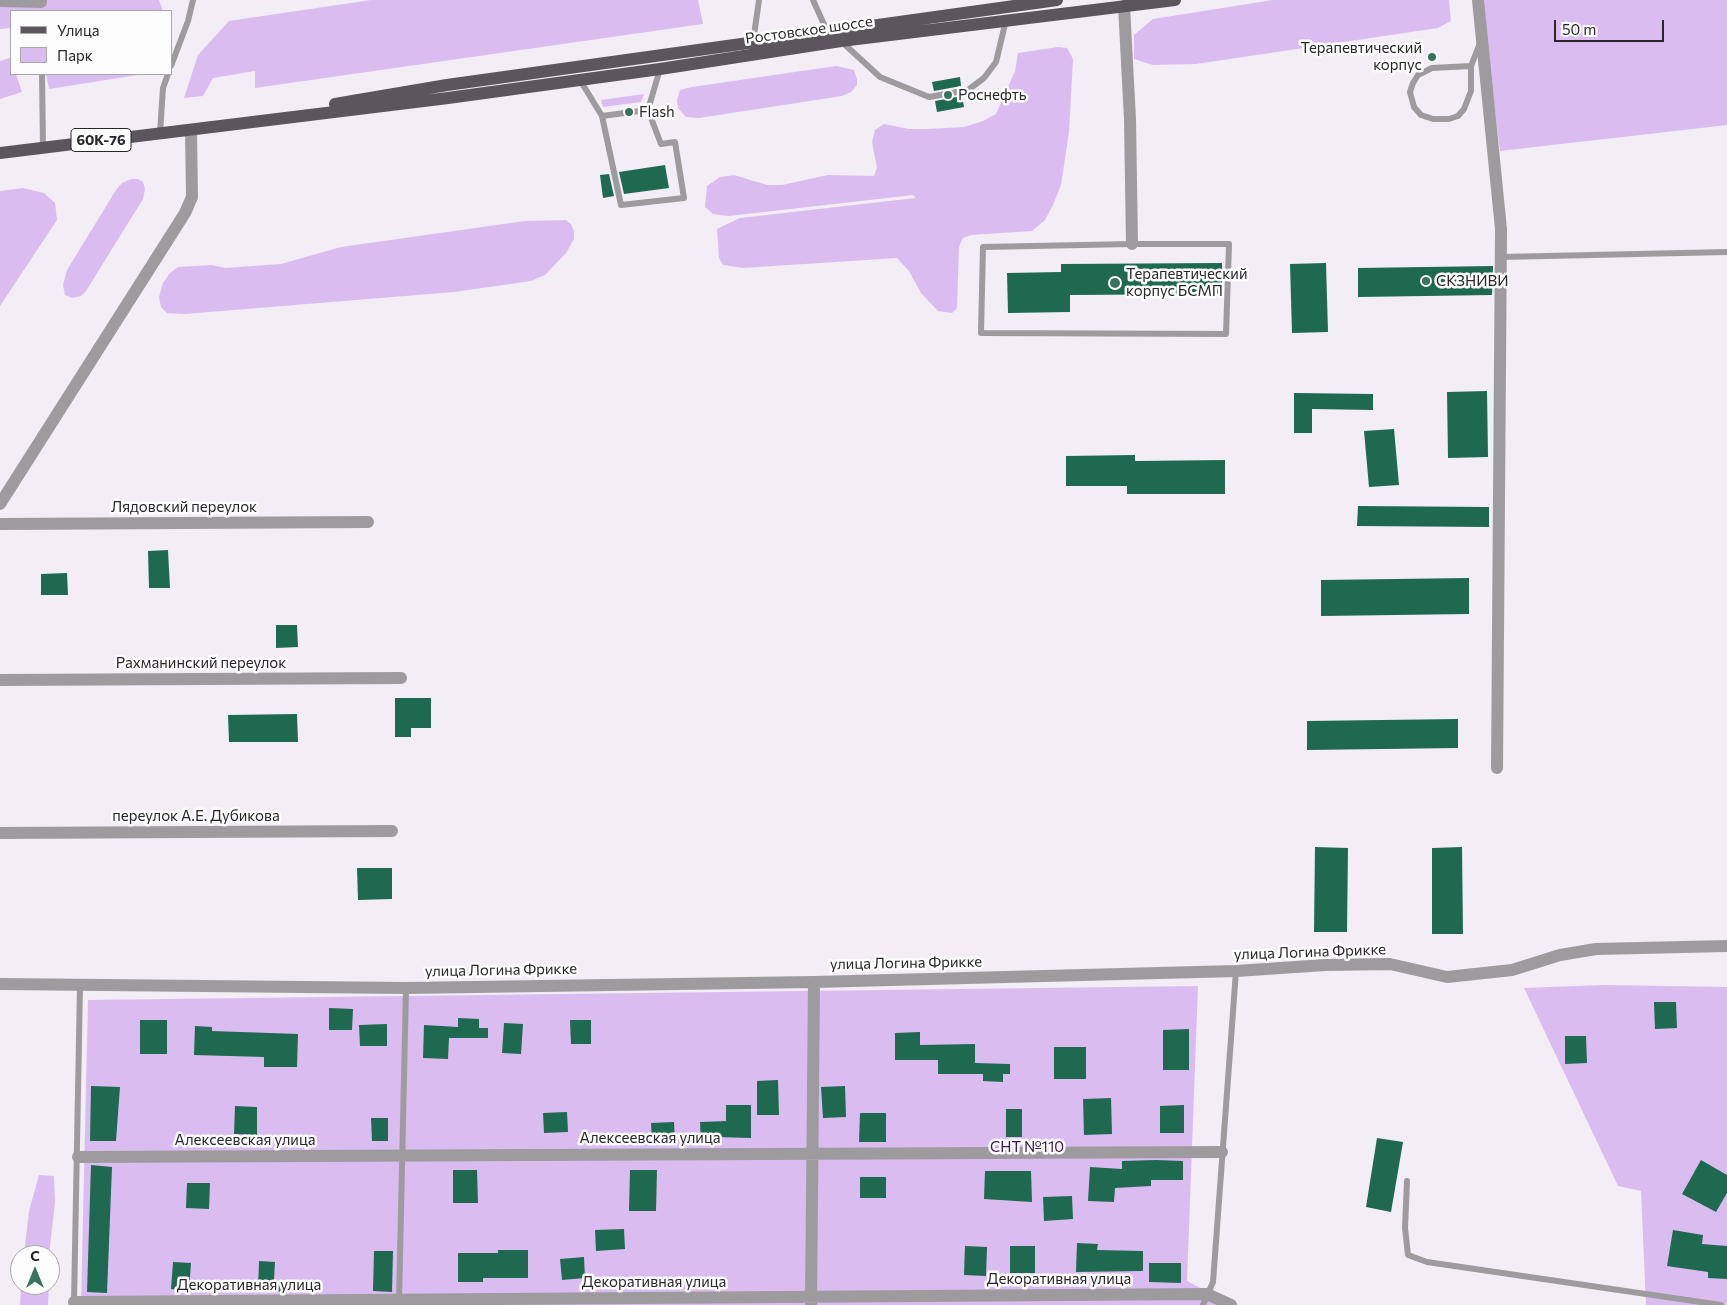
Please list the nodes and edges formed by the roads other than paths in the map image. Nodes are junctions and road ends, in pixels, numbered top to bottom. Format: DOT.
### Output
graph roads {
  1 [pos="193,0"];
  2 [pos="759,0"];
  3 [pos="813,0"];
  4 [pos="1057,0"];
  5 [pos="1175,0"];
  6 [pos="1478,0"];
  7 [pos="0,1"];
  8 [pos="41,5"];
  9 [pos="1124,6"];
  10 [pos="1006,19"];
  11 [pos="827,31"];
  12 [pos="1481,40"];
  13 [pos="841,41"];
  14 [pos="753,42"];
  15 [pos="172,63"];
  16 [pos="1471,66"];
  17 [pos="660,69"];
  18 [pos="42,75"];
  19 [pos="168,75"];
  20 [pos="580,79"];
  21 [pos="448,91"];
  22 [pos="648,110"];
  23 [pos="602,116"];
  24 [pos="191,131"];
  25 [pos="160,134"];
  26 [pos="43,148"];
  27 [pos="0,153"];
  28 [pos="1132,244"];
  29 [pos="1727,252"];
  30 [pos="1501,258"];
  31 [pos="0,504"];
  32 [pos="368,522"];
  33 [pos="0,524"];
  34 [pos="401,678"];
  35 [pos="0,680"];
  36 [pos="1497,768"];
  37 [pos="392,831"];
  38 [pos="0,833"];
  39 [pos="1727,946"];
  40 [pos="1236,971"];
  41 [pos="814,982"];
  42 [pos="0,984"];
  43 [pos="80,986"];
  44 [pos="406,988"];
  45 [pos="1222,1152"];
  46 [pos="812,1154"];
  47 [pos="402,1156"];
  48 [pos="78,1158"];
  49 [pos="1407,1181"];
  50 [pos="1205,1300"];
  51 [pos="811,1301"];
  52 [pos="399,1302"];
  53 [pos="74,1304"];
  54 [pos="1231,1305"];
  55 [pos="1721,1305"];
  1 -- 15 [label="lane"];
  2 -- 14 [label="lane"];
  3 -- 11 [label="lane"];
  4 -- 11 [label="main road, Ростовское шоссе"];
  5 -- 9 [label="main road, Ростовское шоссе"];
  6 -- 12 [label="street"];
  7 -- 8 [label="street"];
  9 -- 10 [label="main road, Ростовское шоссе"];
  9 -- 28 [label="street"];
  10 -- 13 [label="main road, Ростовское шоссе"];
  10 -- 13 [label="lane"];
  11 -- 14 [label="main road, Ростовское шоссе"];
  12 -- 16 [label="lane"];
  12 -- 30 [label="street"];
  13 -- 17 [label="main road, Ростовское шоссе"];
  14 -- 21 [label="main road, Ростовское шоссе"];
  16 -- 16 [label="lane"];
  17 -- 20 [label="main road, Ростовское шоссе"];
  17 -- 22 [label="lane"];
  18 -- 26 [label="lane"];
  19 -- 25 [label="lane"];
  20 -- 21 [label="main road, Ростовское шоссе"];
  20 -- 23 [label="lane"];
  21 -- 24 [label="main road"];
  21 -- 25 [label="main road"];
  22 -- 23 [label="lane"];
  22 -- 23 [label="lane"];
  24 -- 25 [label="main road"];
  24 -- 31 [label="street"];
  25 -- 26 [label="main road, 60К-76"];
  26 -- 27 [label="main road, 60К-76"];
  28 -- 28 [label="lane"];
  29 -- 30 [label="lane"];
  30 -- 36 [label="street"];
  32 -- 33 [label="street, Лядовский переулок"];
  34 -- 35 [label="street, Рахманинский переулок"];
  37 -- 38 [label="street, переулок А.Е. Дубикова"];
  39 -- 40 [label="street, улица Логина Фрикке"];
  40 -- 41 [label="street, улица Логина Фрикке"];
  40 -- 45 [label="lane"];
  41 -- 44 [label="street, улица Логина Фрикке"];
  41 -- 46 [label="street"];
  42 -- 43 [label="street, улица Логина Фрикке"];
  43 -- 44 [label="street, улица Логина Фрикке"];
  43 -- 48 [label="lane"];
  44 -- 47 [label="lane"];
  45 -- 46 [label="street, Алексеевская улица"];
  45 -- 50 [label="lane"];
  46 -- 47 [label="street, Алексеевская улица"];
  46 -- 51 [label="street"];
  47 -- 48 [label="street, Алексеевская улица"];
  47 -- 52 [label="lane"];
  48 -- 53 [label="lane"];
  49 -- 55 [label="lane"];
  50 -- 51 [label="street, Декоративная улица"];
  50 -- 54 [label="street, Декоративная улица"];
  51 -- 52 [label="street, Декоративная улица"];
  52 -- 53 [label="street, Декоративная улица"];
}
